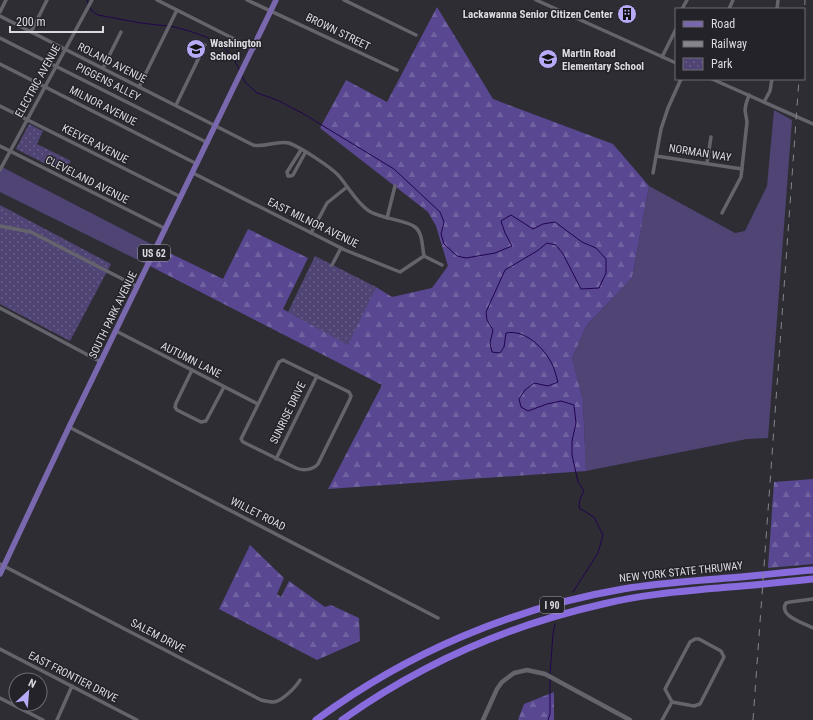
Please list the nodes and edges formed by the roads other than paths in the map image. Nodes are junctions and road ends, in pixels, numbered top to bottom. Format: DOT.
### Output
graph roads {
  1 [pos="6,0"];
  2 [pos="47,0"];
  3 [pos="157,0"];
  4 [pos="247,0"];
  5 [pos="276,0"];
  6 [pos="344,0"];
  7 [pos="536,0"];
  8 [pos="92,1"];
  9 [pos="177,10"];
  10 [pos="271,11"];
  11 [pos="0,12"];
  12 [pos="0,16"];
  13 [pos="675,31"];
  14 [pos="32,32"];
  15 [pos="121,32"];
  16 [pos="416,35"];
  17 [pos="0,38"];
  18 [pos="205,45"];
  19 [pos="66,49"];
  20 [pos="254,49"];
  21 [pos="662,57"];
  22 [pos="675,63"];
  23 [pos="0,64"];
  24 [pos="56,66"];
  25 [pos="102,68"];
  26 [pos="397,70"];
  27 [pos="681,80"];
  28 [pos="714,80"];
  29 [pos="772,80"];
  30 [pos="45,87"];
  31 [pos="139,87"];
  32 [pos="750,95"];
  33 [pos="764,102"];
  34 [pos="176,105"];
  35 [pos="0,106"];
  36 [pos="27,120"];
  37 [pos="813,124"];
  38 [pos="216,126"];
  39 [pos="711,137"];
  40 [pos="208,143"];
  41 [pos="0,146"];
  42 [pos="301,150"];
  43 [pos="10,151"];
  44 [pos="306,152"];
  45 [pos="656,156"];
  46 [pos="197,164"];
  47 [pos="707,164"];
  48 [pos="742,169"];
  49 [pos="0,170"];
  50 [pos="193,173"];
  51 [pos="653,173"];
  52 [pos="395,186"];
  53 [pos="348,187"];
  54 [pos="182,198"];
  55 [pos="722,213"];
  56 [pos="386,218"];
  57 [pos="0,226"];
  58 [pos="166,229"];
  59 [pos="311,233"];
  60 [pos="341,248"];
  61 [pos="424,256"];
  62 [pos="332,265"];
  63 [pos="442,265"];
  64 [pos="138,287"];
  65 [pos="0,308"];
  66 [pos="116,331"];
  67 [pos="101,362"];
  68 [pos="192,370"];
  69 [pos="316,376"];
  70 [pos="224,387"];
  71 [pos="258,404"];
  72 [pos="69,427"];
  73 [pos="276,459"];
  74 [pos="2,565"];
  75 [pos="813,570"];
  76 [pos="0,574"];
  77 [pos="813,579"];
  78 [pos="813,599"];
  79 [pos="438,618"];
  80 [pos="813,628"];
  81 [pos="0,649"];
  82 [pos="300,680"];
  83 [pos="72,686"];
  84 [pos="0,698"];
  85 [pos="672,702"];
  86 [pos="42,720"];
  87 [pos="57,720"];
  88 [pos="137,720"];
  89 [pos="316,720"];
  90 [pos="342,720"];
  91 [pos="483,720"];
  92 [pos="630,720"];
  93 [pos="662,720"];
  1 -- 11 [label="street"];
  2 -- 14 [label="street"];
  3 -- 9 [label="street"];
  4 -- 10 [label="street, BROWN STREET"];
  5 -- 10 [label="main road, SOUTH PARK AVENUE / US 62"];
  6 -- 16 [label="street"];
  7 -- 21 [label="street"];
  8 -- 19 [label="street, ELECTRIC AVENUE"];
  9 -- 20 [label="street"];
  9 -- 31 [label="street"];
  10 -- 20 [label="main road, SOUTH PARK AVENUE / US 62"];
  10 -- 26 [label="street, BROWN STREET"];
  12 -- 14 [label="street, ROLAND AVENUE"];
  13 -- 21 [label="street"];
  14 -- 19 [label="street, ROLAND AVENUE"];
  15 -- 25 [label="street"];
  17 -- 24 [label="street, PIGGENS ALLEY"];
  18 -- 34 [label="street"];
  19 -- 24 [label="street, ELECTRIC AVENUE"];
  19 -- 25 [label="street, ROLAND AVENUE"];
  20 -- 38 [label="main road, SOUTH PARK AVENUE / US 62"];
  21 -- 22 [label="street"];
  23 -- 30 [label="street, MILNOR AVENUE"];
  24 -- 30 [label="street, ELECTRIC AVENUE"];
  24 -- 40 [label="street, PIGGENS ALLEY"];
  25 -- 31 [label="street, ROLAND AVENUE"];
  27 -- 45 [label="street"];
  28 -- 32 [label="street"];
  29 -- 33 [label="street"];
  30 -- 36 [label="street, ELECTRIC AVENUE"];
  30 -- 46 [label="street, MILNOR AVENUE"];
  31 -- 34 [label="street, ROLAND AVENUE"];
  32 -- 33 [label="street"];
  32 -- 48 [label="street"];
  33 -- 37 [label="street"];
  34 -- 38 [label="street, ROLAND AVENUE"];
  35 -- 36 [label="street, KEEVER AVENUE"];
  36 -- 43 [label="street, ELECTRIC AVENUE"];
  36 -- 54 [label="street, KEEVER AVENUE"];
  38 -- 40 [label="main road, SOUTH PARK AVENUE / US 62"];
  38 -- 42 [label="street, ROLAND AVENUE"];
  39 -- 47 [label="street"];
  40 -- 46 [label="main road, SOUTH PARK AVENUE / US 62"];
  41 -- 43 [label="street, CLEVELAND AVENUE"];
  42 -- 44 [label="street, ROLAND AVENUE"];
  42 -- 44 [label="street"];
  43 -- 49 [label="street, ELECTRIC AVENUE"];
  43 -- 58 [label="street, CLEVELAND AVENUE"];
  44 -- 53 [label="street, ROLAND AVENUE"];
  45 -- 47 [label="street, NORMAN WAY"];
  45 -- 51 [label="street"];
  46 -- 50 [label="main road, SOUTH PARK AVENUE / US 62"];
  47 -- 48 [label="street, NORMAN WAY"];
  48 -- 55 [label="street"];
  50 -- 54 [label="main road, SOUTH PARK AVENUE / US 62"];
  50 -- 59 [label="street, EAST MILNOR AVENUE"];
  52 -- 56 [label="street"];
  53 -- 56 [label="street, ROLAND AVENUE"];
  53 -- 59 [label="street"];
  54 -- 58 [label="main road, SOUTH PARK AVENUE / US 62"];
  56 -- 61 [label="street, ROLAND AVENUE"];
  57 -- 64 [label="street"];
  58 -- 64 [label="main road, SOUTH PARK AVENUE / US 62"];
  59 -- 60 [label="street, EAST MILNOR AVENUE"];
  60 -- 61 [label="street, EAST MILNOR AVENUE"];
  60 -- 62 [label="street"];
  61 -- 63 [label="street"];
  64 -- 66 [label="main road, SOUTH PARK AVENUE / US 62"];
  65 -- 67 [label="street"];
  66 -- 67 [label="main road, SOUTH PARK AVENUE / US 62"];
  66 -- 68 [label="street, AUTUMN LANE"];
  67 -- 72 [label="main road, SOUTH PARK AVENUE / US 62"];
  68 -- 70 [label="street, AUTUMN LANE"];
  68 -- 70 [label="street"];
  69 -- 71 [label="street"];
  69 -- 73 [label="street, SUNRISE DRIVE"];
  69 -- 73 [label="street"];
  70 -- 71 [label="street, AUTUMN LANE"];
  71 -- 73 [label="street"];
  72 -- 74 [label="main road, SOUTH PARK AVENUE / US 62"];
  72 -- 79 [label="street, WILLET ROAD"];
  74 -- 76 [label="main road, SOUTH PARK AVENUE / US 62"];
  74 -- 82 [label="street, SALEM DRIVE"];
  75 -- 89 [label="highway, NEW YORK STATE THRUWAY / I 90"];
  77 -- 90 [label="highway, NEW YORK STATE THRUWAY / I 90"];
  78 -- 80 [label="street"];
  81 -- 83 [label="street, EAST FRONTIER DRIVE"];
  83 -- 87 [label="street"];
  83 -- 88 [label="street, EAST FRONTIER DRIVE"];
  84 -- 86 [label="street"];
  85 -- 85 [label="street"];
  85 -- 93 [label="street"];
  91 -- 92 [label="street"];
}
